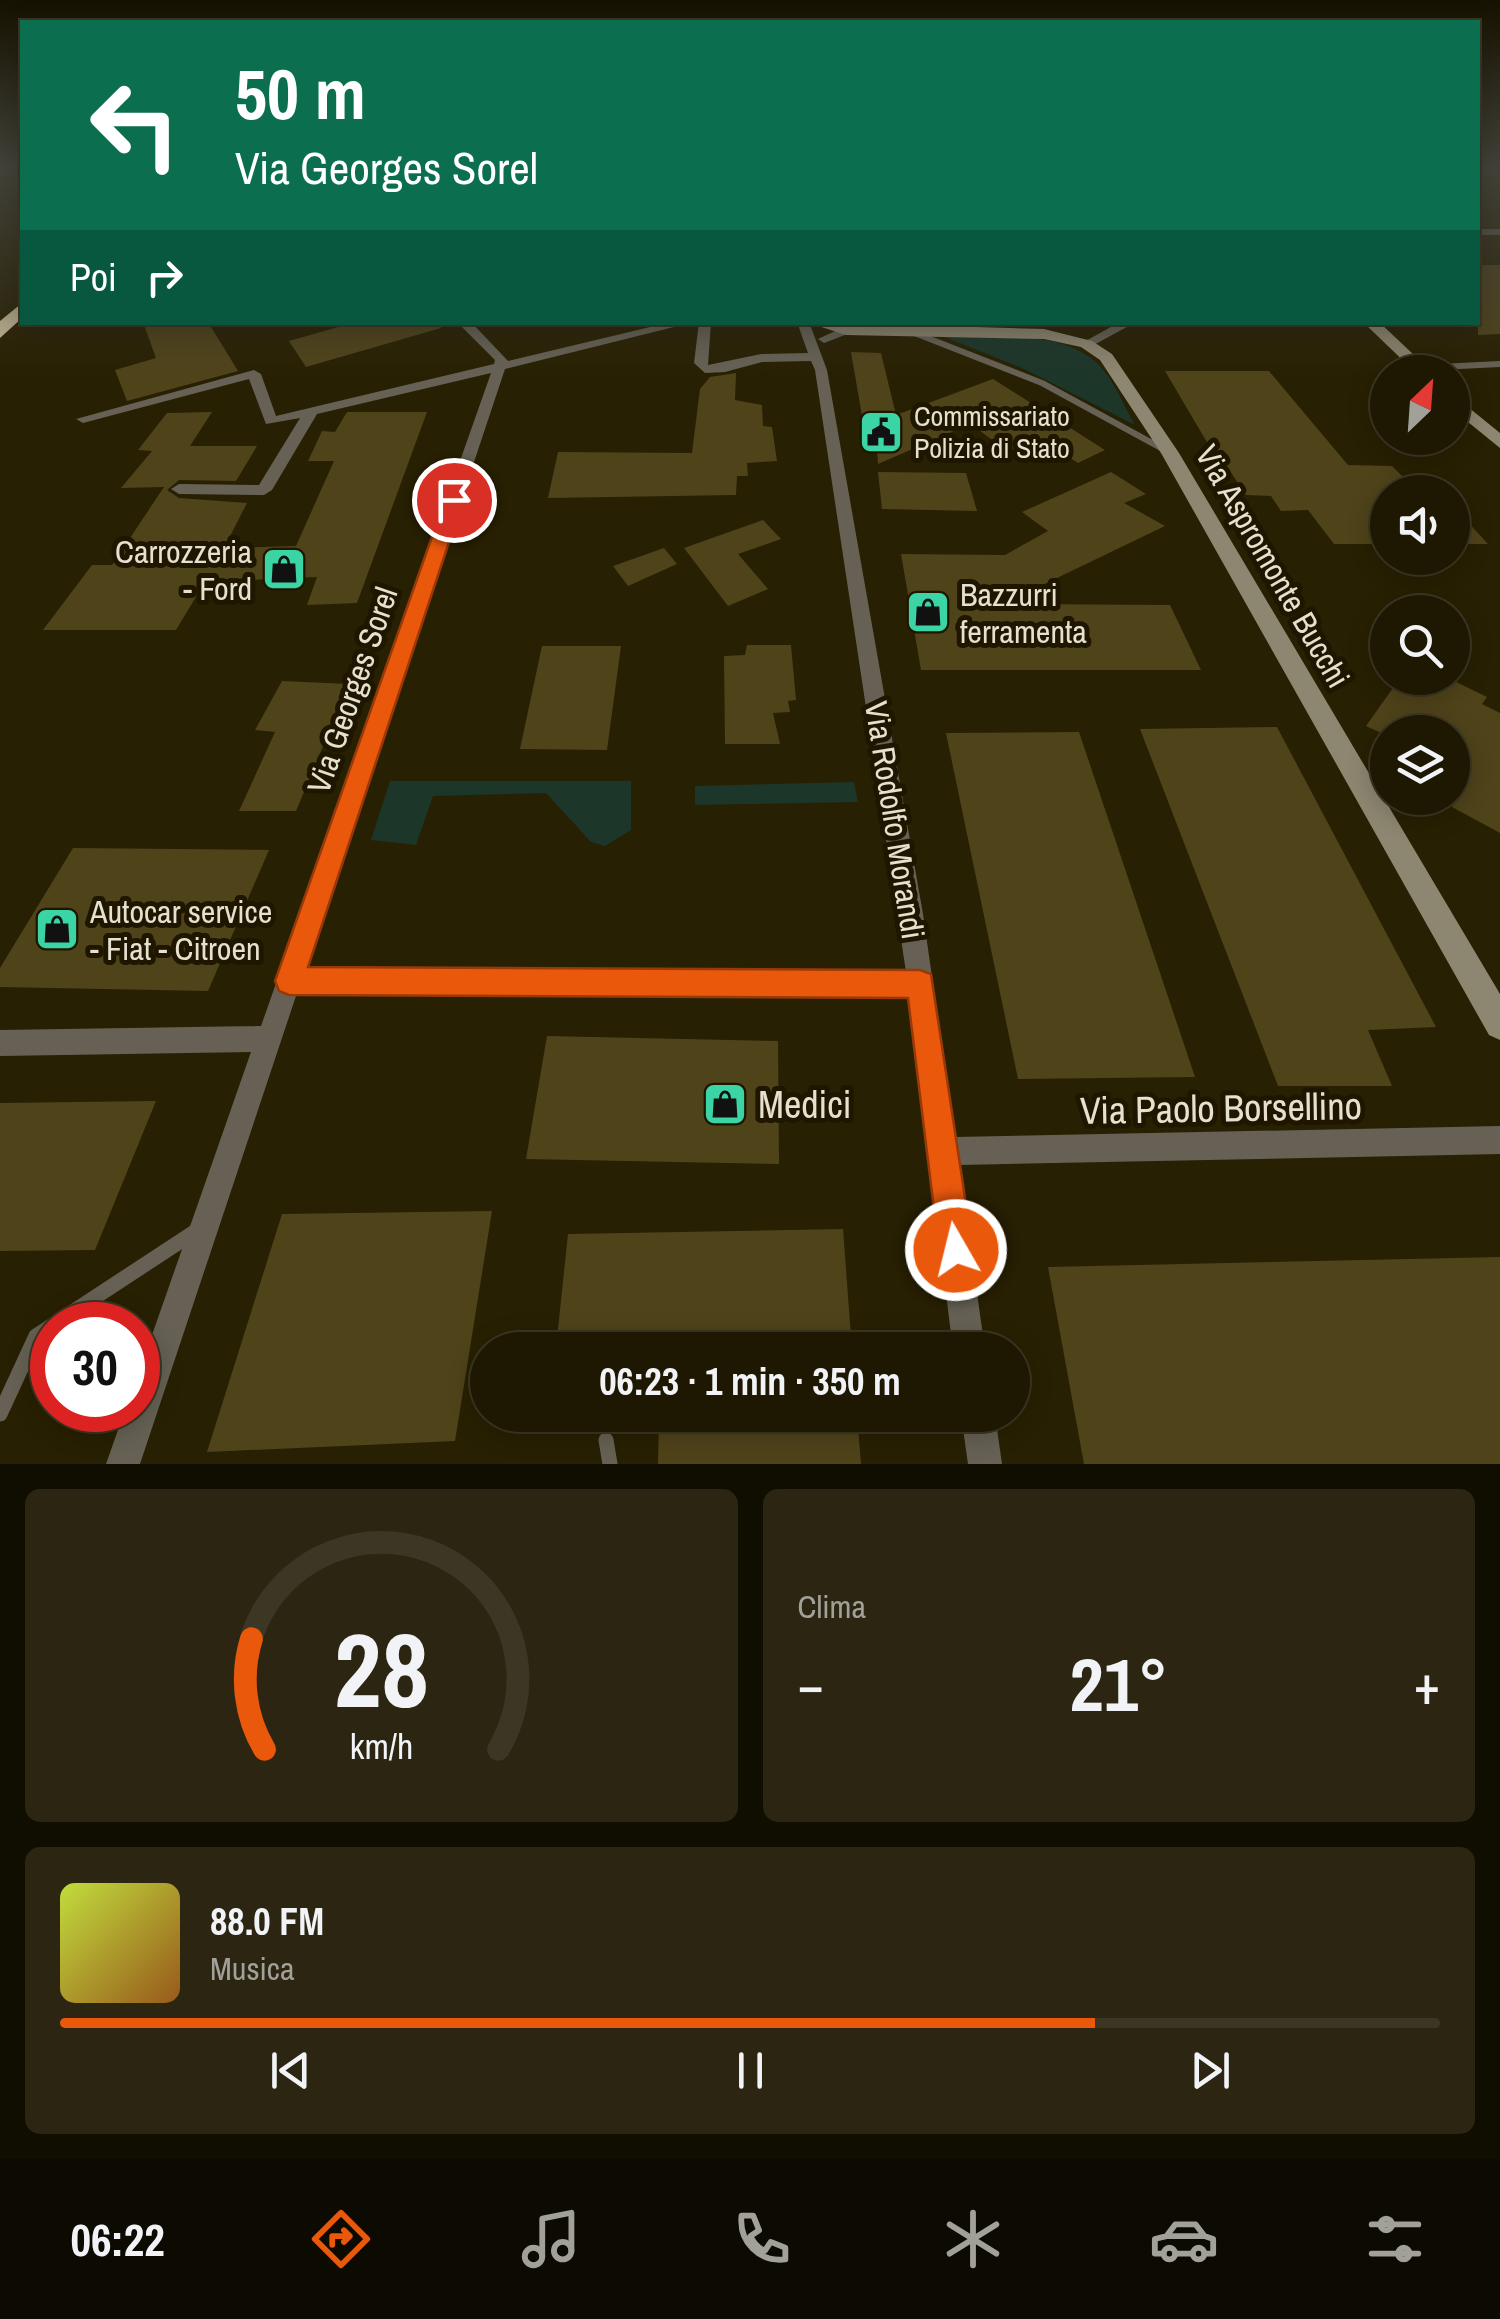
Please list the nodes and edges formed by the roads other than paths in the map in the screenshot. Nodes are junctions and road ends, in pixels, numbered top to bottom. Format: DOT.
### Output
graph roads {
  1 [pos="20,290"];
  2 [pos="20,310"];
  3 [pos="0,311"];
  4 [pos="467,325"];
  5 [pos="675,325"];
  6 [pos="705,325"];
  7 [pos="810,325"];
  8 [pos="1124,325"];
  9 [pos="1373,325"];
  10 [pos="906,330"];
  11 [pos="0,332"];
  12 [pos="835,335"];
  13 [pos="1086,344"];
  14 [pos="1406,355"];
  15 [pos="1500,364"];
  16 [pos="500,365"];
  17 [pos="1470,366"];
  18 [pos="311,412"];
  19 [pos="1470,414"];
  20 [pos="83,419"];
  21 [pos="1500,442"];
  22 [pos="1170,453"];
  23 [pos="179,489"];
  24 [pos="289,981"];
  25 [pos="920,984"];
  26 [pos="1500,1024"];
  27 [pos="269,1039"];
  28 [pos="0,1043"];
  29 [pos="1500,1140"];
  30 [pos="943,1151"];
  31 [pos="206,1225"];
  32 [pos="968,1332"];
  33 [pos="0,1414"];
  34 [pos="980,1432"];
  35 [pos="606,1440"];
  36 [pos="124,1464"];
  37 [pos="610,1464"];
  38 [pos="985,1464"];
  1 -- 3 [label="highway"];
  2 -- 11 [label="highway"];
  4 -- 16 [label="street"];
  5 -- 16 [label="street"];
  6 -- 12 [label="street"];
  7 -- 12 [label="street, Via Rodolfo Morandi"];
  8 -- 13 [label="street"];
  9 -- 14 [label="street"];
  10 -- 12 [label="street"];
  10 -- 13 [label="street"];
  10 -- 22 [label="lane"];
  12 -- 25 [label="street, Via Rodolfo Morandi"];
  13 -- 22 [label="street, Via Aspromonte Bucchi"];
  15 -- 17 [label="lane"];
  16 -- 18 [label="street"];
  16 -- 24 [label="street, Via Georges Sorel"];
  18 -- 20 [label="street"];
  18 -- 23 [label="street"];
  19 -- 21 [label="street"];
  22 -- 26 [label="street, Via Aspromonte Bucchi"];
  24 -- 25 [label="street"];
  24 -- 27 [label="street, Via Georges Sorel"];
  25 -- 30 [label="street, Via Rodolfo Morandi"];
  27 -- 28 [label="street"];
  27 -- 31 [label="street, Via Georges Sorel"];
  29 -- 30 [label="street, Via Paolo Borsellino"];
  30 -- 32 [label="street, Via Rodolfo Morandi"];
  31 -- 33 [label="lane"];
  31 -- 36 [label="street, Via Georges Sorel"];
  34 -- 38 [label="street"];
  35 -- 37 [label="lane"];
}
